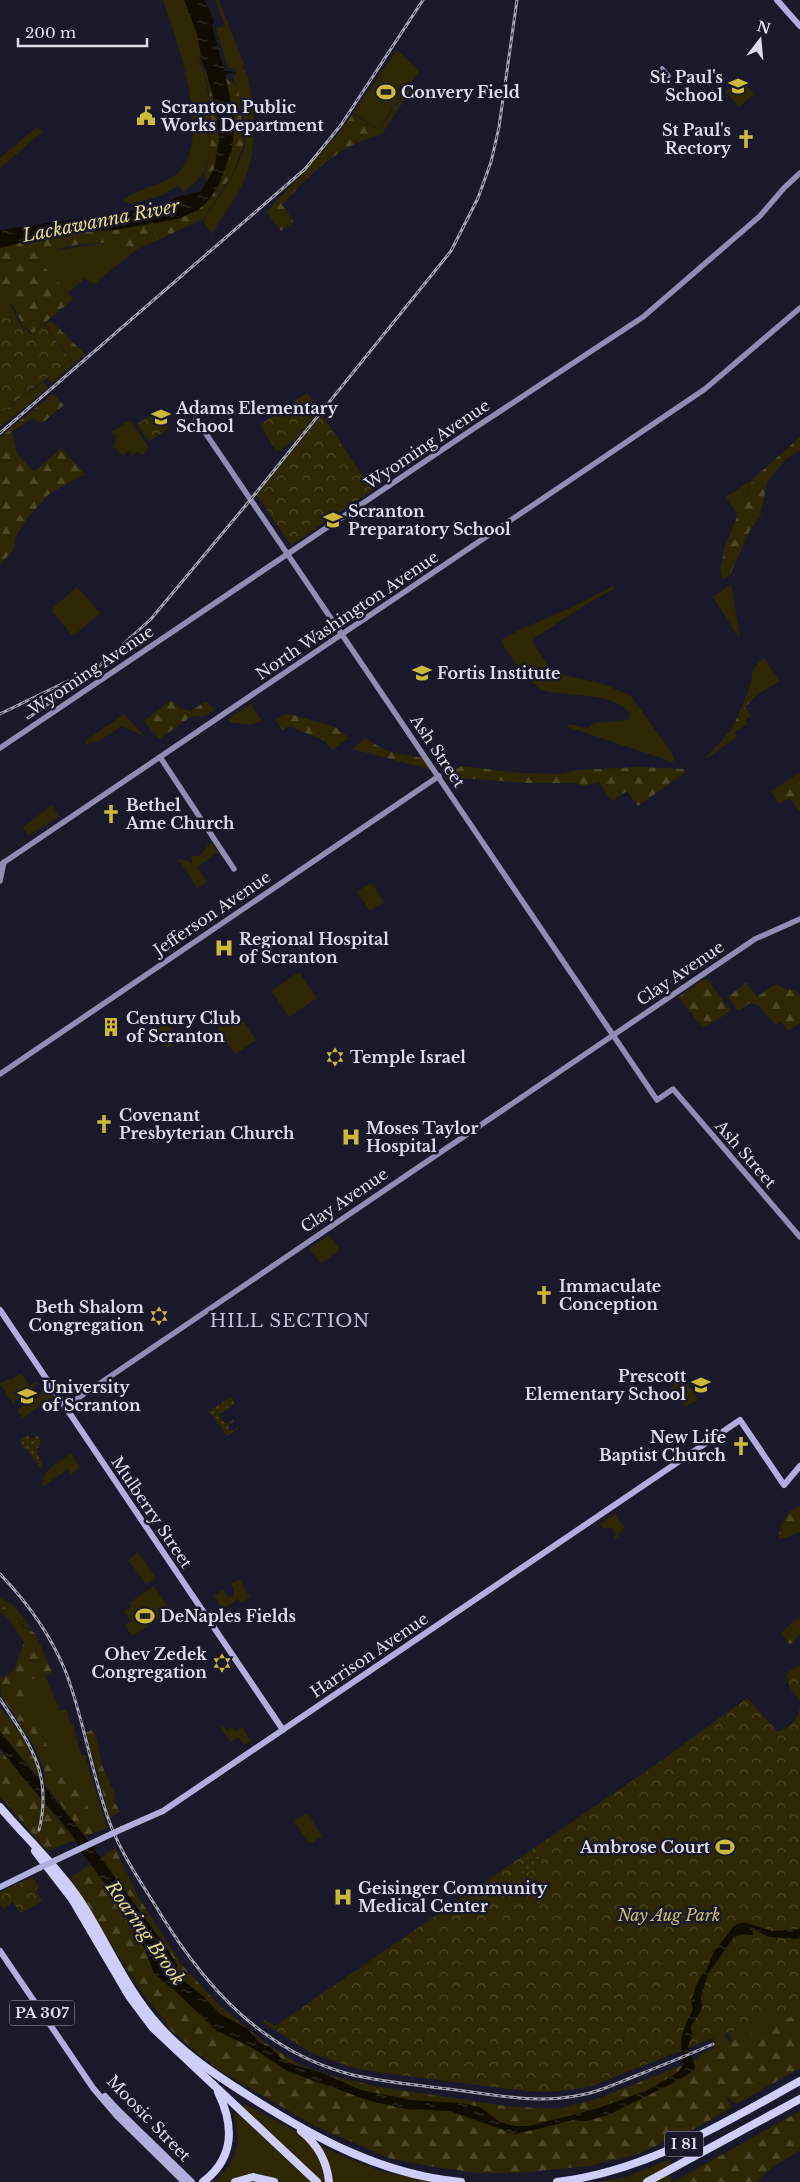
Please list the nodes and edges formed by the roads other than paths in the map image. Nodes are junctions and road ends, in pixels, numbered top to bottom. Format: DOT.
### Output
graph roads {
  1 [pos="777,0"];
  2 [pos="800,26"];
  3 [pos="662,69"];
  4 [pos="668,76"];
  5 [pos="800,173"];
  6 [pos="800,308"];
  7 [pos="196,419"];
  8 [pos="288,554"];
  9 [pos="342,634"];
  10 [pos="0,748"];
  11 [pos="160,758"];
  12 [pos="439,776"];
  13 [pos="2,864"];
  14 [pos="234,869"];
  15 [pos="0,881"];
  16 [pos="800,919"];
  17 [pos="614,1034"];
  18 [pos="0,1074"];
  19 [pos="800,1237"];
  20 [pos="0,1310"];
  21 [pos="65,1407"];
  22 [pos="800,1466"];
  23 [pos="283,1730"];
  24 [pos="0,1807"];
  25 [pos="0,1813"];
  26 [pos="0,1888"];
  27 [pos="0,1951"];
  28 [pos="86,2075"];
  29 [pos="800,2081"];
  30 [pos="215,2088"];
  31 [pos="800,2099"];
  32 [pos="288,2121"];
  33 [pos="184,2182"];
  34 [pos="192,2182"];
  35 [pos="203,2182"];
  36 [pos="235,2182"];
  37 [pos="274,2182"];
  38 [pos="317,2182"];
  39 [pos="329,2182"];
  40 [pos="461,2182"];
  41 [pos="557,2182"];
  42 [pos="647,2182"];
  1 -- 2 [label="main road"];
  3 -- 4 [label="main road"];
  5 -- 8 [label="main road, Wyoming Avenue"];
  6 -- 9 [label="main road, North Washington Avenue"];
  7 -- 8 [label="main road, Ash Street"];
  8 -- 9 [label="main road, Ash Street"];
  8 -- 10 [label="main road, Wyoming Avenue"];
  9 -- 11 [label="main road, North Washington Avenue"];
  9 -- 12 [label="main road, Ash Street"];
  11 -- 13 [label="main road, North Washington Avenue"];
  11 -- 14 [label="main road"];
  12 -- 17 [label="main road, Ash Street"];
  12 -- 18 [label="main road, Jefferson Avenue"];
  13 -- 15 [label="main road"];
  16 -- 17 [label="main road, Clay Avenue"];
  17 -- 19 [label="main road, Ash Street"];
  17 -- 21 [label="main road, Clay Avenue"];
  20 -- 21 [label="main road, Mulberry Street"];
  21 -- 23 [label="main road, Mulberry Street"];
  22 -- 23 [label="main road, Harrison Avenue"];
  23 -- 26 [label="main road, Harrison Avenue, bridge"];
  24 -- 32 [label="highway"];
  25 -- 30 [label="highway"];
  27 -- 28 [label="main road, Moosic Street / PA 307"];
  28 -- 33 [label="main road, Moosic Street / PA 307"];
  28 -- 34 [label="main road, Moosic Street / PA 307"];
  29 -- 41 [label="highway, I 81"];
  30 -- 35 [label="highway"];
  30 -- 38 [label="highway"];
  31 -- 42 [label="highway, I 81"];
  32 -- 39 [label="highway"];
  32 -- 40 [label="highway"];
  36 -- 37 [label="highway"];
}
